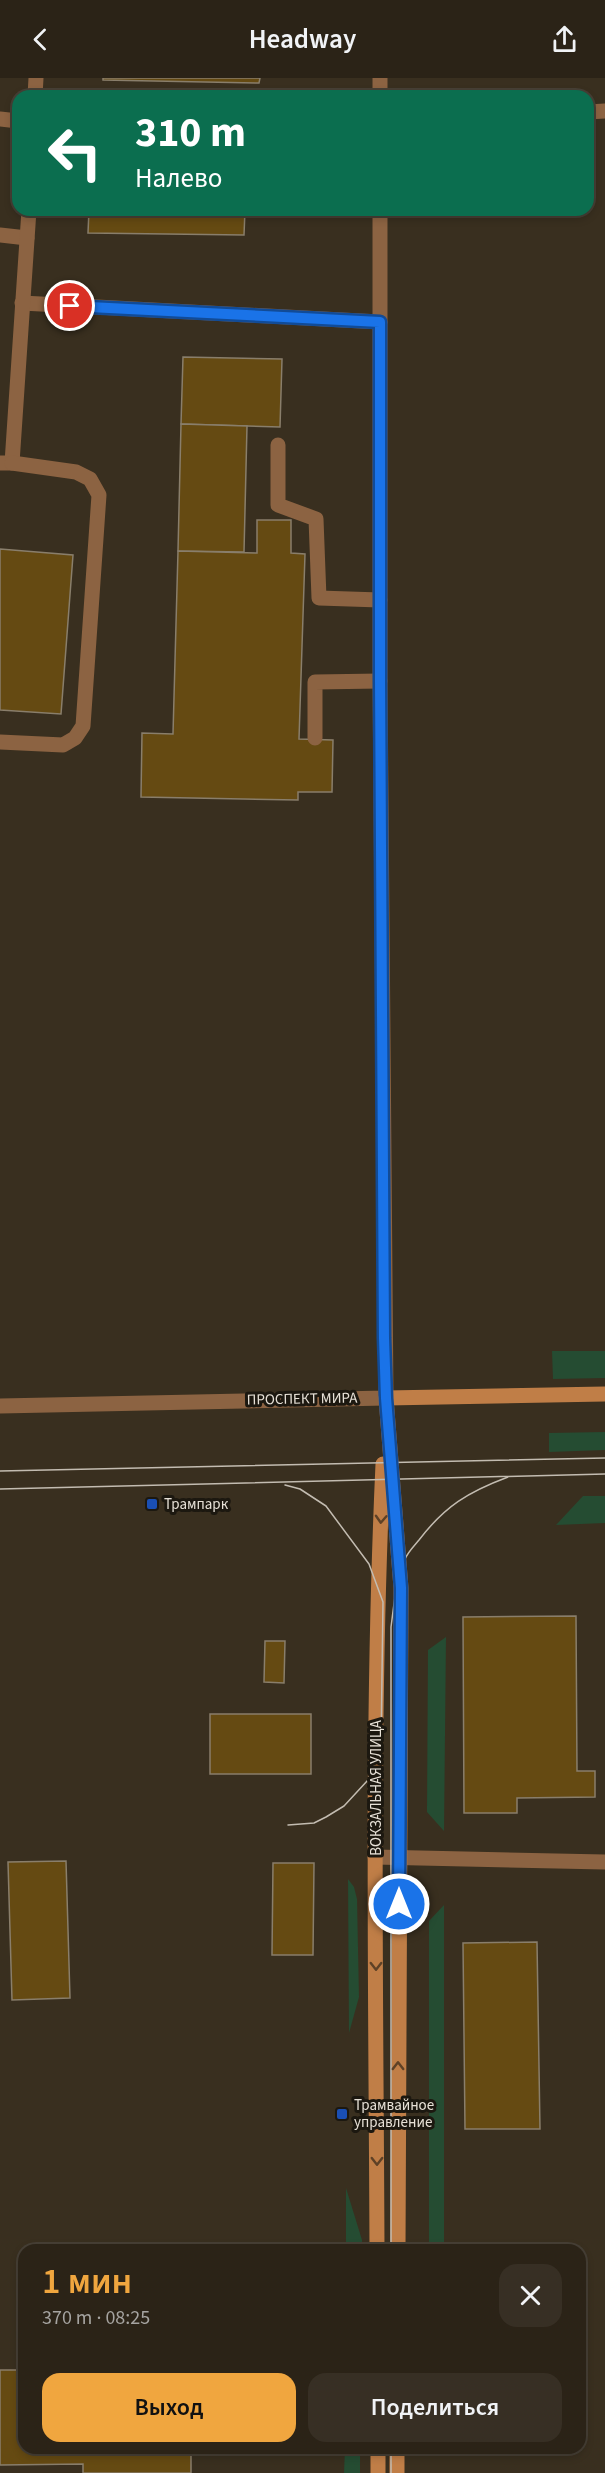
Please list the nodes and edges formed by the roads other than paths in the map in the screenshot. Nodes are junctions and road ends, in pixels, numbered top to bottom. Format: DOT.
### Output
graph roads {
  1 [pos="29,216"];
  2 [pos="380,216"];
  3 [pos="0,235"];
  4 [pos="27,238"];
  5 [pos="22,303"];
  6 [pos="380,322"];
  7 [pos="278,445"];
  8 [pos="6,463"];
  9 [pos="380,600"];
  10 [pos="380,681"];
  11 [pos="315,738"];
  12 [pos="0,742"];
  13 [pos="605,1394"];
  14 [pos="386,1398"];
  15 [pos="0,1406"];
  16 [pos="375,1857"];
  17 [pos="399,1858"];
  18 [pos="605,1862"];
  19 [pos="377,2244"];
  20 [pos="398,2244"];
  21 [pos="378,2454"];
  22 [pos="397,2454"];
  23 [pos="378,2473"];
  24 [pos="397,2473"];
  1 -- 4 [label="street"];
  2 -- 6 [label="street, ВОКЗАЛЬНАЯ УЛИЦА"];
  3 -- 4 [label="street"];
  4 -- 5 [label="street"];
  5 -- 6 [label="street"];
  5 -- 8 [label="street"];
  6 -- 9 [label="street, ВОКЗАЛЬНАЯ УЛИЦА"];
  7 -- 9 [label="street"];
  8 -- 12 [label="street"];
  9 -- 10 [label="street, ВОКЗАЛЬНАЯ УЛИЦА"];
  10 -- 11 [label="street"];
  10 -- 14 [label="street, ВОКЗАЛЬНАЯ УЛИЦА"];
  13 -- 14 [label="street, ПРОСПЕКТ МИРА"];
  14 -- 15 [label="street, ПРОСПЕКТ МИРА"];
  14 -- 16 [label="street, ВОКЗАЛЬНАЯ УЛИЦА, one-way"];
  14 -- 17 [label="street, ВОКЗАЛЬНАЯ УЛИЦА"];
  16 -- 17 [label="street"];
  16 -- 19 [label="street, ВОКЗАЛЬНАЯ УЛИЦА, one-way"];
  17 -- 18 [label="street"];
  20 -- 17 [label="street, ВОКЗАЛЬНАЯ УЛИЦА, one-way"];
  21 -- 23 [label="street"];
  22 -- 24 [label="street"];
}
